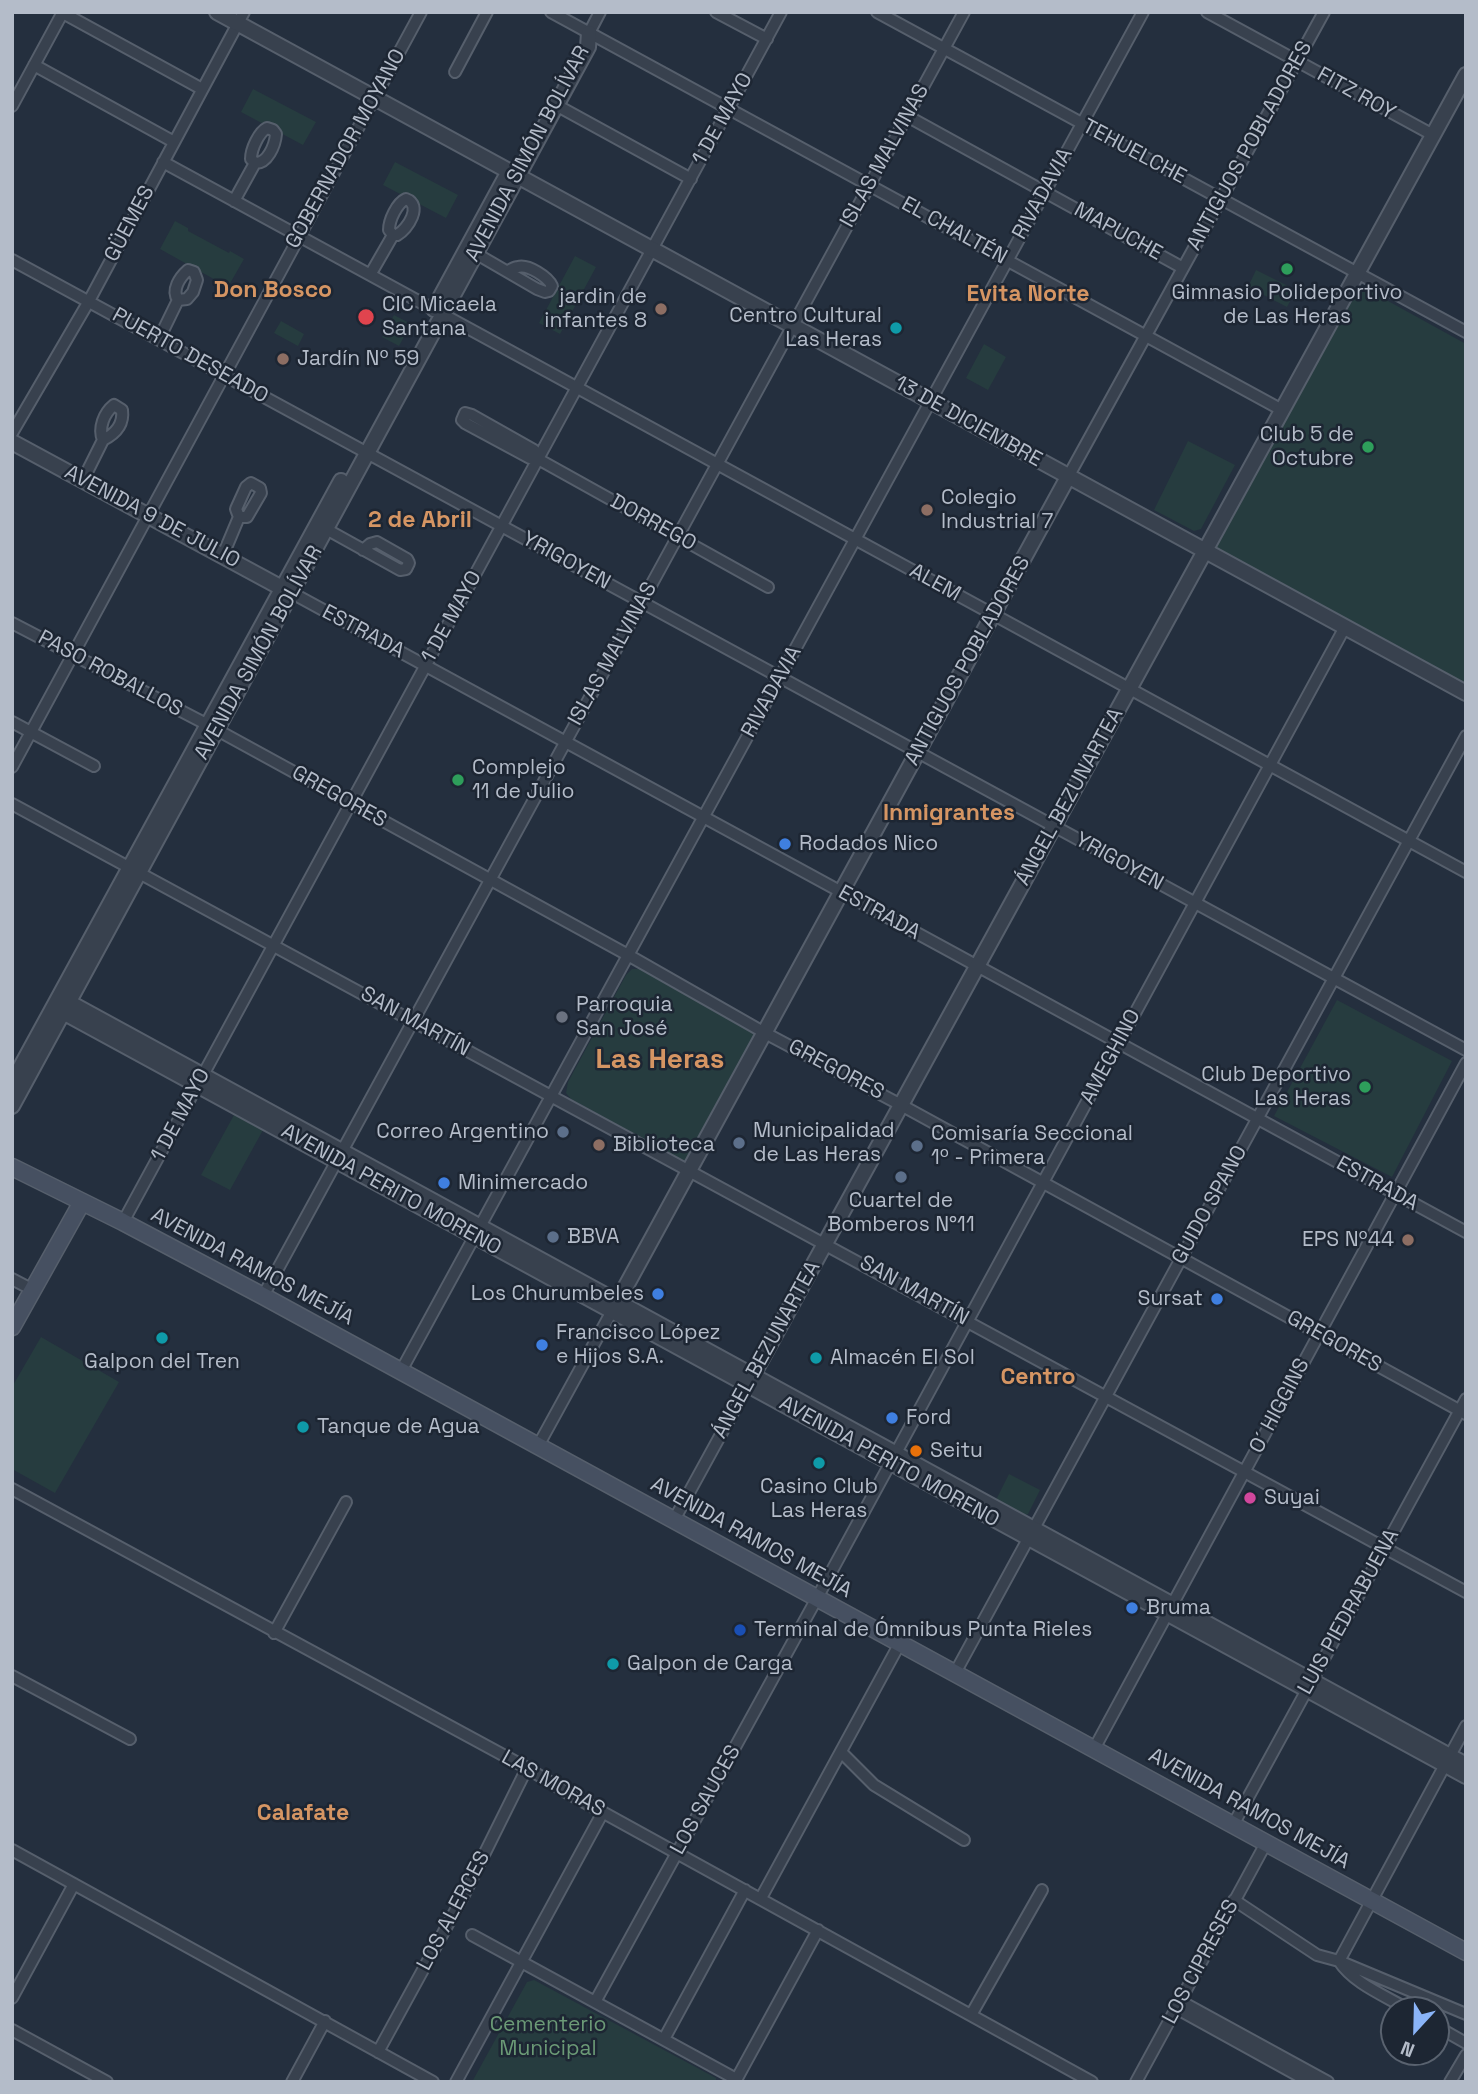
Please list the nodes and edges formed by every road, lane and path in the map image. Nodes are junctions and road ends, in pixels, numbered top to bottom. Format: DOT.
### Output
graph roads {
  1 [pos="217,12"];
  2 [pos="421,12"];
  3 [pos="488,12"];
  4 [pos="551,12"];
  5 [pos="600,12"];
  6 [pos="716,12"];
  7 [pos="782,12"];
  8 [pos="877,12"];
  9 [pos="964,12"];
  10 [pos="1143,12"];
  11 [pos="1207,12"];
  12 [pos="1324,12"];
  13 [pos="63,13"];
  14 [pos="241,18"];
  15 [pos="589,33"];
  16 [pos="767,40"];
  17 [pos="944,48"];
  18 [pos="1297,61"];
  19 [pos="34,65"];
  20 [pos="455,72"];
  21 [pos="1466,75"];
  22 [pos="12,80"];
  23 [pos="23,86"];
  24 [pos="202,89"];
  25 [pos="374,99"];
  26 [pos="556,105"];
  27 [pos="12,106"];
  28 [pos="729,109"];
  29 [pos="907,116"];
  30 [pos="1082,124"];
  31 [pos="1433,135"];
  32 [pos="173,142"];
  33 [pos="163,162"];
  34 [pos="255,163"];
  35 [pos="512,174"];
  36 [pos="691,179"];
  37 [pos="869,185"];
  38 [pos="1045,192"];
  39 [pos="1220,199"];
  40 [pos="234,201"];
  41 [pos="393,234"];
  42 [pos="299,236"];
  43 [pos="652,250"];
  44 [pos="475,253"];
  45 [pos="12,260"];
  46 [pos="1007,260"];
  47 [pos="1183,268"];
  48 [pos="508,271"];
  49 [pos="1357,273"];
  50 [pos="370,275"];
  51 [pos="178,300"];
  52 [pos="89,301"];
  53 [pos="438,312"];
  54 [pos="792,327"];
  55 [pos="1466,332"];
  56 [pos="1146,335"];
  57 [pos="159,339"];
  58 [pos="223,374"];
  59 [pos="577,388"];
  60 [pos="930,402"];
  61 [pos="1282,410"];
  62 [pos="12,433"];
  63 [pos="103,440"];
  64 [pos="12,442"];
  65 [pos="363,450"];
  66 [pos="538,459"];
  67 [pos="717,464"];
  68 [pos="1068,477"];
  69 [pos="83,480"];
  70 [pos="149,515"];
  71 [pos="239,517"];
  72 [pos="502,526"];
  73 [pos="326,529"];
  74 [pos="677,537"];
  75 [pos="855,539"];
  76 [pos="363,550"];
  77 [pos="1205,551"];
  78 [pos="223,555"];
  79 [pos="768,587"];
  80 [pos="287,591"];
  81 [pos="641,602"];
  82 [pos="993,614"];
  83 [pos="12,623"];
  84 [pos="1345,627"];
  85 [pos="73,656"];
  86 [pos="426,666"];
  87 [pos="780,677"];
  88 [pos="1129,689"];
  89 [pos="1466,693"];
  90 [pos="12,722"];
  91 [pos="212,728"];
  92 [pos="32,732"];
  93 [pos="1466,736"];
  94 [pos="565,742"];
  95 [pos="918,752"];
  96 [pos="1270,765"];
  97 [pos="94,766"];
  98 [pos="12,767"];
  99 [pos="351,803"];
  100 [pos="12,804"];
  101 [pos="704,817"];
  102 [pos="1054,826"];
  103 [pos="1409,841"];
  104 [pos="135,870"];
  105 [pos="1466,872"];
  106 [pos="490,880"];
  107 [pos="841,892"];
  108 [pos="1195,903"];
  109 [pos="274,944"];
  110 [pos="628,955"];
  111 [pos="977,966"];
  112 [pos="1334,979"];
  113 [pos="61,1005"];
  114 [pos="412,1021"];
  115 [pos="765,1033"];
  116 [pos="1119,1043"];
  117 [pos="1466,1051"];
  118 [pos="1466,1063"];
  119 [pos="200,1080"];
  120 [pos="12,1083"];
  121 [pos="551,1096"];
  122 [pos="901,1105"];
  123 [pos="12,1106"];
  124 [pos="1257,1119"];
  125 [pos="339,1156"];
  126 [pos="12,1167"];
  127 [pos="689,1171"];
  128 [pos="1043,1182"];
  129 [pos="1395,1194"];
  130 [pos="82,1202"];
  131 [pos="123,1222"];
  132 [pos="477,1232"];
  133 [pos="1466,1232"];
  134 [pos="826,1242"];
  135 [pos="1181,1258"];
  136 [pos="12,1279"];
  137 [pos="33,1290"];
  138 [pos="263,1296"];
  139 [pos="612,1312"];
  140 [pos="15,1316"];
  141 [pos="968,1320"];
  142 [pos="1319,1334"];
  143 [pos="401,1371"];
  144 [pos="750,1380"];
  145 [pos="1106,1396"];
  146 [pos="1466,1399"];
  147 [pos="1463,1412"];
  148 [pos="538,1446"];
  149 [pos="893,1458"];
  150 [pos="1245,1471"];
  151 [pos="12,1489"];
  152 [pos="346,1502"];
  153 [pos="674,1520"];
  154 [pos="1031,1534"];
  155 [pos="1384,1548"];
  156 [pos="1466,1592"];
  157 [pos="817,1598"];
  158 [pos="1170,1609"];
  159 [pos="274,1633"];
  160 [pos="900,1643"];
  161 [pos="955,1673"];
  162 [pos="12,1676"];
  163 [pos="1309,1685"];
  164 [pos="1466,1726"];
  165 [pos="130,1739"];
  166 [pos="1094,1749"];
  167 [pos="841,1752"];
  168 [pos="1447,1760"];
  169 [pos="1466,1765"];
  170 [pos="527,1768"];
  171 [pos="1466,1776"];
  172 [pos="603,1812"];
  173 [pos="1233,1825"];
  174 [pos="964,1840"];
  175 [pos="1266,1843"];
  176 [pos="12,1850"];
  177 [pos="677,1853"];
  178 [pos="74,1884"];
  179 [pos="745,1890"];
  180 [pos="1042,1890"];
  181 [pos="761,1898"];
  182 [pos="1234,1900"];
  183 [pos="1371,1900"];
  184 [pos="818,1930"];
  185 [pos="472,1935"];
  186 [pos="1466,1952"];
  187 [pos="1339,1961"];
  188 [pos="521,1962"];
  189 [pos="1386,1996"];
  190 [pos="12,1998"];
  191 [pos="595,2002"];
  192 [pos="1178,2004"];
  193 [pos="1466,2014"];
  194 [pos="971,2015"];
  195 [pos="325,2021"];
  196 [pos="12,2030"];
  197 [pos="1450,2034"];
  198 [pos="664,2039"];
  199 [pos="1466,2043"];
  200 [pos="378,2052"];
  201 [pos="1466,2055"];
  202 [pos="1296,2069"];
  203 [pos="736,2080"];
  204 [pos="107,2082"];
  205 [pos="292,2082"];
  206 [pos="433,2082"];
  207 [pos="456,2082"];
  208 [pos="1092,2082"];
  209 [pos="1136,2082"];
  210 [pos="1311,2082"];
  211 [pos="1328,2082"];
  212 [pos="1450,2082"];
  1 -- 14 [label="street, 13 DE DICIEMBRE"];
  2 -- 25 [label="street, GOBERNADOR MOYANO"];
  3 -- 20 [label="street"];
  4 -- 15 [label="street, EL CHALTÉN"];
  5 -- 15 [label="street"];
  6 -- 16 [label="street"];
  7 -- 16 [label="street, 1 DE MAYO"];
  8 -- 17 [label="street, TEHUELCHE"];
  9 -- 17 [label="street, ISLAS MALVINAS"];
  10 -- 30 [label="street, RIVADAVIA"];
  11 -- 18 [label="street, FITZ ROY"];
  12 -- 18 [label="street, ANTIGUOS POBLADORES"];
  13 -- 19 [label="street"];
  13 -- 24 [label="street"];
  14 -- 24 [label="street, GÜEMES"];
  14 -- 25 [label="street, 13 DE DICIEMBRE"];
  15 -- 26 [label="street, AVENIDA SIMÓN BOLÍVAR"];
  15 -- 28 [label="street, EL CHALTÉN"];
  15 -- 35 [label="street, AVENIDA SIMÓN BOLÍVAR"];
  16 -- 28 [label="street, 1 DE MAYO"];
  17 -- 29 [label="street, ISLAS MALVINAS"];
  17 -- 30 [label="street, TEHUELCHE"];
  18 -- 31 [label="street, FITZ ROY"];
  18 -- 39 [label="street, ANTIGUOS POBLADORES"];
  19 -- 23 [label="street"];
  19 -- 32 [label="street"];
  21 -- 31 [label="street, ÁNGEL BEZUNARTEA"];
  22 -- 23 [label="street"];
  23 -- 27 [label="street"];
  24 -- 32 [label="street, GÜEMES"];
  25 -- 35 [label="street, 13 DE DICIEMBRE"];
  25 -- 42 [label="street, GOBERNADOR MOYANO"];
  26 -- 35 [label="street, AVENIDA SIMÓN BOLÍVAR"];
  26 -- 36 [label="street"];
  28 -- 36 [label="street, 1 DE MAYO"];
  28 -- 37 [label="street, EL CHALTÉN"];
  29 -- 37 [label="street, ISLAS MALVINAS"];
  29 -- 38 [label="street, MAPUCHE"];
  30 -- 38 [label="street, RIVADAVIA"];
  30 -- 39 [label="street, TEHUELCHE"];
  31 -- 49 [label="street, ÁNGEL BEZUNARTEA"];
  32 -- 33 [label="street, GÜEMES"];
  33 -- 40 [label="street, ALEM"];
  33 -- 52 [label="street, GÜEMES"];
  34 -- 40 [label="street"];
  35 -- 43 [label="street, 13 DE DICIEMBRE"];
  35 -- 44 [label="street, AVENIDA SIMÓN BOLÍVAR"];
  35 -- 53 [label="street, AVENIDA SIMÓN BOLÍVAR"];
  36 -- 43 [label="street, 1 DE MAYO"];
  37 -- 46 [label="street, EL CHALTÉN"];
  37 -- 54 [label="street, ISLAS MALVINAS"];
  38 -- 46 [label="street, RIVADAVIA"];
  38 -- 47 [label="street, MAPUCHE"];
  39 -- 47 [label="street, ANTIGUOS POBLADORES"];
  39 -- 49 [label="street, TEHUELCHE"];
  40 -- 42 [label="street, ALEM"];
  41 -- 50 [label="street"];
  42 -- 50 [label="street, ALEM"];
  42 -- 58 [label="street, GOBERNADOR MOYANO"];
  43 -- 54 [label="street, 13 DE DICIEMBRE"];
  43 -- 59 [label="street, 1 DE MAYO"];
  44 -- 48 [label="street"];
  44 -- 53 [label="street, AVENIDA SIMÓN BOLÍVAR"];
  45 -- 52 [label="street, PUERTO DESEADO"];
  46 -- 56 [label="street, EL CHALTÉN"];
  46 -- 60 [label="street, RIVADAVIA"];
  47 -- 56 [label="street, ANTIGUOS POBLADORES"];
  49 -- 55 [label="street, TEHUELCHE"];
  49 -- 61 [label="street, ÁNGEL BEZUNARTEA"];
  50 -- 53 [label="street, ALEM"];
  51 -- 57 [label="street"];
  52 -- 57 [label="street, PUERTO DESEADO"];
  52 -- 62 [label="street, GÜEMES"];
  53 -- 59 [label="street, ALEM"];
  53 -- 65 [label="street, AVENIDA SIMÓN BOLÍVAR"];
  54 -- 60 [label="street, 13 DE DICIEMBRE"];
  54 -- 67 [label="street, ISLAS MALVINAS"];
  56 -- 61 [label="street, EL CHALTÉN"];
  56 -- 68 [label="street, ANTIGUOS POBLADORES"];
  57 -- 58 [label="street, PUERTO DESEADO"];
  58 -- 65 [label="street, PUERTO DESEADO"];
  58 -- 70 [label="street, GOBERNADOR MOYANO"];
  59 -- 66 [label="street, 1 DE MAYO"];
  59 -- 67 [label="street, ALEM"];
  60 -- 68 [label="street, 13 DE DICIEMBRE"];
  60 -- 75 [label="street, RIVADAVIA"];
  61 -- 77 [label="street, ÁNGEL BEZUNARTEA"];
  63 -- 69 [label="street"];
  64 -- 69 [label="street, AVENIDA 9 DE JULIO"];
  65 -- 72 [label="street, YRIGOYEN"];
  65 -- 73 [label="street, AVENIDA SIMÓN BOLÍVAR"];
  65 -- 80 [label="street, AVENIDA SIMÓN BOLÍVAR"];
  66 -- 66 [label="street, DORREGO"];
  66 -- 72 [label="street, 1 DE MAYO"];
  66 -- 74 [label="street, DORREGO"];
  67 -- 74 [label="street, ISLAS MALVINAS"];
  67 -- 75 [label="street, ALEM"];
  68 -- 77 [label="street, 13 DE DICIEMBRE"];
  68 -- 82 [label="street, ANTIGUOS POBLADORES"];
  69 -- 70 [label="street, AVENIDA 9 DE JULIO"];
  70 -- 78 [label="street, AVENIDA 9 DE JULIO"];
  70 -- 85 [label="street, GOBERNADOR MOYANO"];
  71 -- 78 [label="street"];
  72 -- 81 [label="street, YRIGOYEN"];
  72 -- 86 [label="street, 1 DE MAYO"];
  73 -- 76 [label="street"];
  73 -- 80 [label="street, AVENIDA SIMÓN BOLÍVAR"];
  74 -- 79 [label="street, DORREGO"];
  74 -- 81 [label="street, ISLAS MALVINAS"];
  75 -- 82 [label="street, ALEM"];
  75 -- 87 [label="street, RIVADAVIA"];
  77 -- 84 [label="street, 13 DE DICIEMBRE"];
  77 -- 88 [label="street, ÁNGEL BEZUNARTEA"];
  78 -- 80 [label="street, AVENIDA 9 DE JULIO"];
  80 -- 86 [label="street, ESTRADA"];
  80 -- 91 [label="street, AVENIDA SIMÓN BOLÍVAR"];
  81 -- 87 [label="street, YRIGOYEN"];
  81 -- 94 [label="street, ISLAS MALVINAS"];
  82 -- 88 [label="street, ALEM"];
  82 -- 95 [label="street, ANTIGUOS POBLADORES"];
  83 -- 85 [label="street, PASO ROBALLOS"];
  84 -- 89 [label="street, 13 DE DICIEMBRE"];
  84 -- 96 [label="street, AMEGHINO"];
  85 -- 91 [label="street, PASO ROBALLOS"];
  85 -- 92 [label="street, GOBERNADOR MOYANO"];
  86 -- 94 [label="street, ESTRADA"];
  86 -- 99 [label="street, 1 DE MAYO"];
  87 -- 95 [label="street, YRIGOYEN"];
  87 -- 101 [label="street, RIVADAVIA"];
  88 -- 96 [label="street, ALEM"];
  88 -- 102 [label="street, ÁNGEL BEZUNARTEA"];
  90 -- 92 [label="street"];
  91 -- 99 [label="street, GREGORES"];
  91 -- 104 [label="street, AVENIDA SIMÓN BOLÍVAR"];
  92 -- 97 [label="street"];
  92 -- 98 [label="street, GOBERNADOR MOYANO"];
  93 -- 103 [label="street, GUIDO SPANO"];
  94 -- 101 [label="street, ESTRADA"];
  94 -- 106 [label="street, ISLAS MALVINAS"];
  95 -- 102 [label="street, YRIGOYEN"];
  95 -- 107 [label="street, ANTIGUOS POBLADORES"];
  96 -- 103 [label="street, ALEM"];
  96 -- 108 [label="street, AMEGHINO"];
  99 -- 106 [label="street, GREGORES"];
  99 -- 109 [label="street, 1 DE MAYO"];
  100 -- 104 [label="street, SAN MARTÍN"];
  101 -- 107 [label="street, ESTRADA"];
  101 -- 110 [label="street, RIVADAVIA"];
  102 -- 108 [label="street, YRIGOYEN"];
  102 -- 111 [label="street, ÁNGEL BEZUNARTEA"];
  103 -- 105 [label="street, ALEM"];
  103 -- 112 [label="street, GUIDO SPANO"];
  104 -- 109 [label="street, SAN MARTÍN"];
  104 -- 113 [label="street, AVENIDA SIMÓN BOLÍVAR"];
  106 -- 110 [label="street, GREGORES"];
  106 -- 114 [label="street, ISLAS MALVINAS"];
  107 -- 111 [label="street, ESTRADA"];
  107 -- 115 [label="street, ANTIGUOS POBLADORES"];
  108 -- 112 [label="street, YRIGOYEN"];
  108 -- 116 [label="street, AMEGHINO"];
  109 -- 114 [label="street, SAN MARTÍN"];
  109 -- 119 [label="street, 1 DE MAYO"];
  110 -- 115 [label="street, GREGORES"];
  110 -- 121 [label="street, RIVADAVIA"];
  111 -- 116 [label="street, ESTRADA"];
  111 -- 122 [label="street, ÁNGEL BEZUNARTEA"];
  112 -- 117 [label="street, YRIGOYEN"];
  112 -- 124 [label="street, GUIDO SPANO"];
  113 -- 119 [label="street, AVENIDA PERITO MORENO"];
  113 -- 120 [label="street, AVENIDA SIMÓN BOLÍVAR"];
  113 -- 123 [label="street, AVENIDA SIMÓN BOLÍVAR"];
  114 -- 121 [label="street, SAN MARTÍN"];
  114 -- 125 [label="street, ISLAS MALVINAS"];
  115 -- 122 [label="street, GREGORES"];
  115 -- 127 [label="street, ANTIGUOS POBLADORES"];
  116 -- 124 [label="street, ESTRADA"];
  116 -- 128 [label="street, AMEGHINO"];
  118 -- 129 [label="street, O´ HIGGINS"];
  119 -- 125 [label="street, AVENIDA PERITO MORENO"];
  119 -- 131 [label="street, 1 DE MAYO"];
  121 -- 127 [label="street, SAN MARTÍN"];
  121 -- 132 [label="street, RIVADAVIA"];
  122 -- 128 [label="street, GREGORES"];
  122 -- 134 [label="street, ÁNGEL BEZUNARTEA"];
  124 -- 129 [label="street, ESTRADA"];
  124 -- 135 [label="street, GUIDO SPANO"];
  125 -- 132 [label="street, AVENIDA PERITO MORENO"];
  125 -- 138 [label="street, ISLAS MALVINAS"];
  126 -- 130 [label="main road, AVENIDA RAMOS MEJÍA"];
  127 -- 134 [label="street, SAN MARTÍN"];
  127 -- 139 [label="street, ANTIGUOS POBLADORES"];
  128 -- 135 [label="street, GREGORES"];
  128 -- 141 [label="street, AMEGHINO"];
  129 -- 133 [label="street, ESTRADA"];
  129 -- 142 [label="street, O´ HIGGINS"];
  130 -- 131 [label="main road, AVENIDA RAMOS MEJÍA"];
  130 -- 137 [label="main road"];
  131 -- 138 [label="main road, AVENIDA RAMOS MEJÍA"];
  132 -- 139 [label="street, AVENIDA PERITO MORENO"];
  132 -- 143 [label="street, RIVADAVIA"];
  134 -- 141 [label="street, SAN MARTÍN"];
  134 -- 144 [label="street, ÁNGEL BEZUNARTEA"];
  135 -- 142 [label="street, GREGORES"];
  135 -- 145 [label="street, GUIDO SPANO"];
  136 -- 137 [label="street"];
  137 -- 140 [label="main road"];
  138 -- 143 [label="main road, AVENIDA RAMOS MEJÍA"];
  139 -- 144 [label="street, AVENIDA PERITO MORENO"];
  139 -- 148 [label="street, ANTIGUOS POBLADORES"];
  141 -- 145 [label="street, SAN MARTÍN"];
  141 -- 149 [label="street, AMEGHINO"];
  142 -- 147 [label="street, GREGORES"];
  142 -- 150 [label="street, O´ HIGGINS"];
  143 -- 148 [label="main road, AVENIDA RAMOS MEJÍA"];
  144 -- 149 [label="street, AVENIDA PERITO MORENO"];
  144 -- 153 [label="street, ÁNGEL BEZUNARTEA"];
  145 -- 150 [label="street, SAN MARTÍN"];
  145 -- 154 [label="street, GUIDO SPANO"];
  146 -- 147 [label="street, LUIS PIEDRABUENA"];
  147 -- 155 [label="street, LUIS PIEDRABUENA"];
  148 -- 153 [label="main road, AVENIDA RAMOS MEJÍA"];
  149 -- 154 [label="street, AVENIDA PERITO MORENO"];
  149 -- 157 [label="street, AMEGHINO"];
  150 -- 155 [label="street, SAN MARTÍN"];
  150 -- 158 [label="street, O´ HIGGINS"];
  151 -- 159 [label="street, LAS MORAS"];
  152 -- 159 [label="street"];
  153 -- 157 [label="main road, AVENIDA RAMOS MEJÍA"];
  154 -- 158 [label="street, AVENIDA PERITO MORENO"];
  154 -- 161 [label="street, GUIDO SPANO"];
  155 -- 156 [label="street, SAN MARTÍN"];
  155 -- 163 [label="street, LUIS PIEDRABUENA"];
  157 -- 160 [label="main road, AVENIDA RAMOS MEJÍA"];
  157 -- 177 [label="street, LOS SAUCES"];
  158 -- 163 [label="street, AVENIDA PERITO MORENO"];
  158 -- 166 [label="street, O´ HIGGINS"];
  159 -- 170 [label="street, LAS MORAS"];
  160 -- 161 [label="main road, AVENIDA RAMOS MEJÍA"];
  160 -- 167 [label="street"];
  161 -- 166 [label="main road, AVENIDA RAMOS MEJÍA"];
  162 -- 165 [label="street"];
  163 -- 168 [label="street, AVENIDA PERITO MORENO"];
  163 -- 173 [label="street, LUIS PIEDRABUENA"];
  164 -- 168 [label="street"];
  166 -- 173 [label="main road, AVENIDA RAMOS MEJÍA"];
  167 -- 174 [label="street"];
  167 -- 181 [label="street"];
  168 -- 169 [label="street, AVENIDA PERITO MORENO"];
  168 -- 171 [label="street, AVENIDA PERITO MORENO"];
  168 -- 183 [label="street"];
  170 -- 172 [label="street, LAS MORAS"];
  170 -- 200 [label="street, LOS ALERCES"];
  172 -- 177 [label="street, LAS MORAS"];
  172 -- 188 [label="street"];
  173 -- 175 [label="main road, AVENIDA RAMOS MEJÍA"];
  175 -- 182 [label="street, LOS CIPRESES"];
  175 -- 183 [label="main road, AVENIDA RAMOS MEJÍA"];
  176 -- 178 [label="street"];
  177 -- 179 [label="street, LAS MORAS"];
  177 -- 191 [label="street, LOS SAUCES"];
  178 -- 190 [label="street"];
  178 -- 195 [label="street"];
  179 -- 181 [label="street, LAS MORAS"];
  179 -- 198 [label="street"];
  180 -- 194 [label="street"];
  181 -- 184 [label="street, LAS MORAS"];
  182 -- 187 [label="street"];
  182 -- 192 [label="street, LOS CIPRESES"];
  183 -- 186 [label="main road, AVENIDA RAMOS MEJÍA"];
  183 -- 187 [label="street"];
  184 -- 194 [label="street, LAS MORAS"];
  184 -- 203 [label="street"];
  185 -- 188 [label="street"];
  187 -- 189 [label="street"];
  187 -- 193 [label="street"];
  188 -- 191 [label="street"];
  188 -- 207 [label="street"];
  191 -- 198 [label="street"];
  192 -- 202 [label="street"];
  192 -- 209 [label="street, LOS CIPRESES"];
  194 -- 208 [label="street, LAS MORAS"];
  195 -- 200 [label="street"];
  195 -- 205 [label="street"];
  196 -- 204 [label="street"];
  197 -- 199 [label="street"];
  198 -- 203 [label="street"];
  200 -- 206 [label="street"];
  201 -- 212 [label="street"];
  202 -- 210 [label="street"];
  202 -- 211 [label="street"];
}
